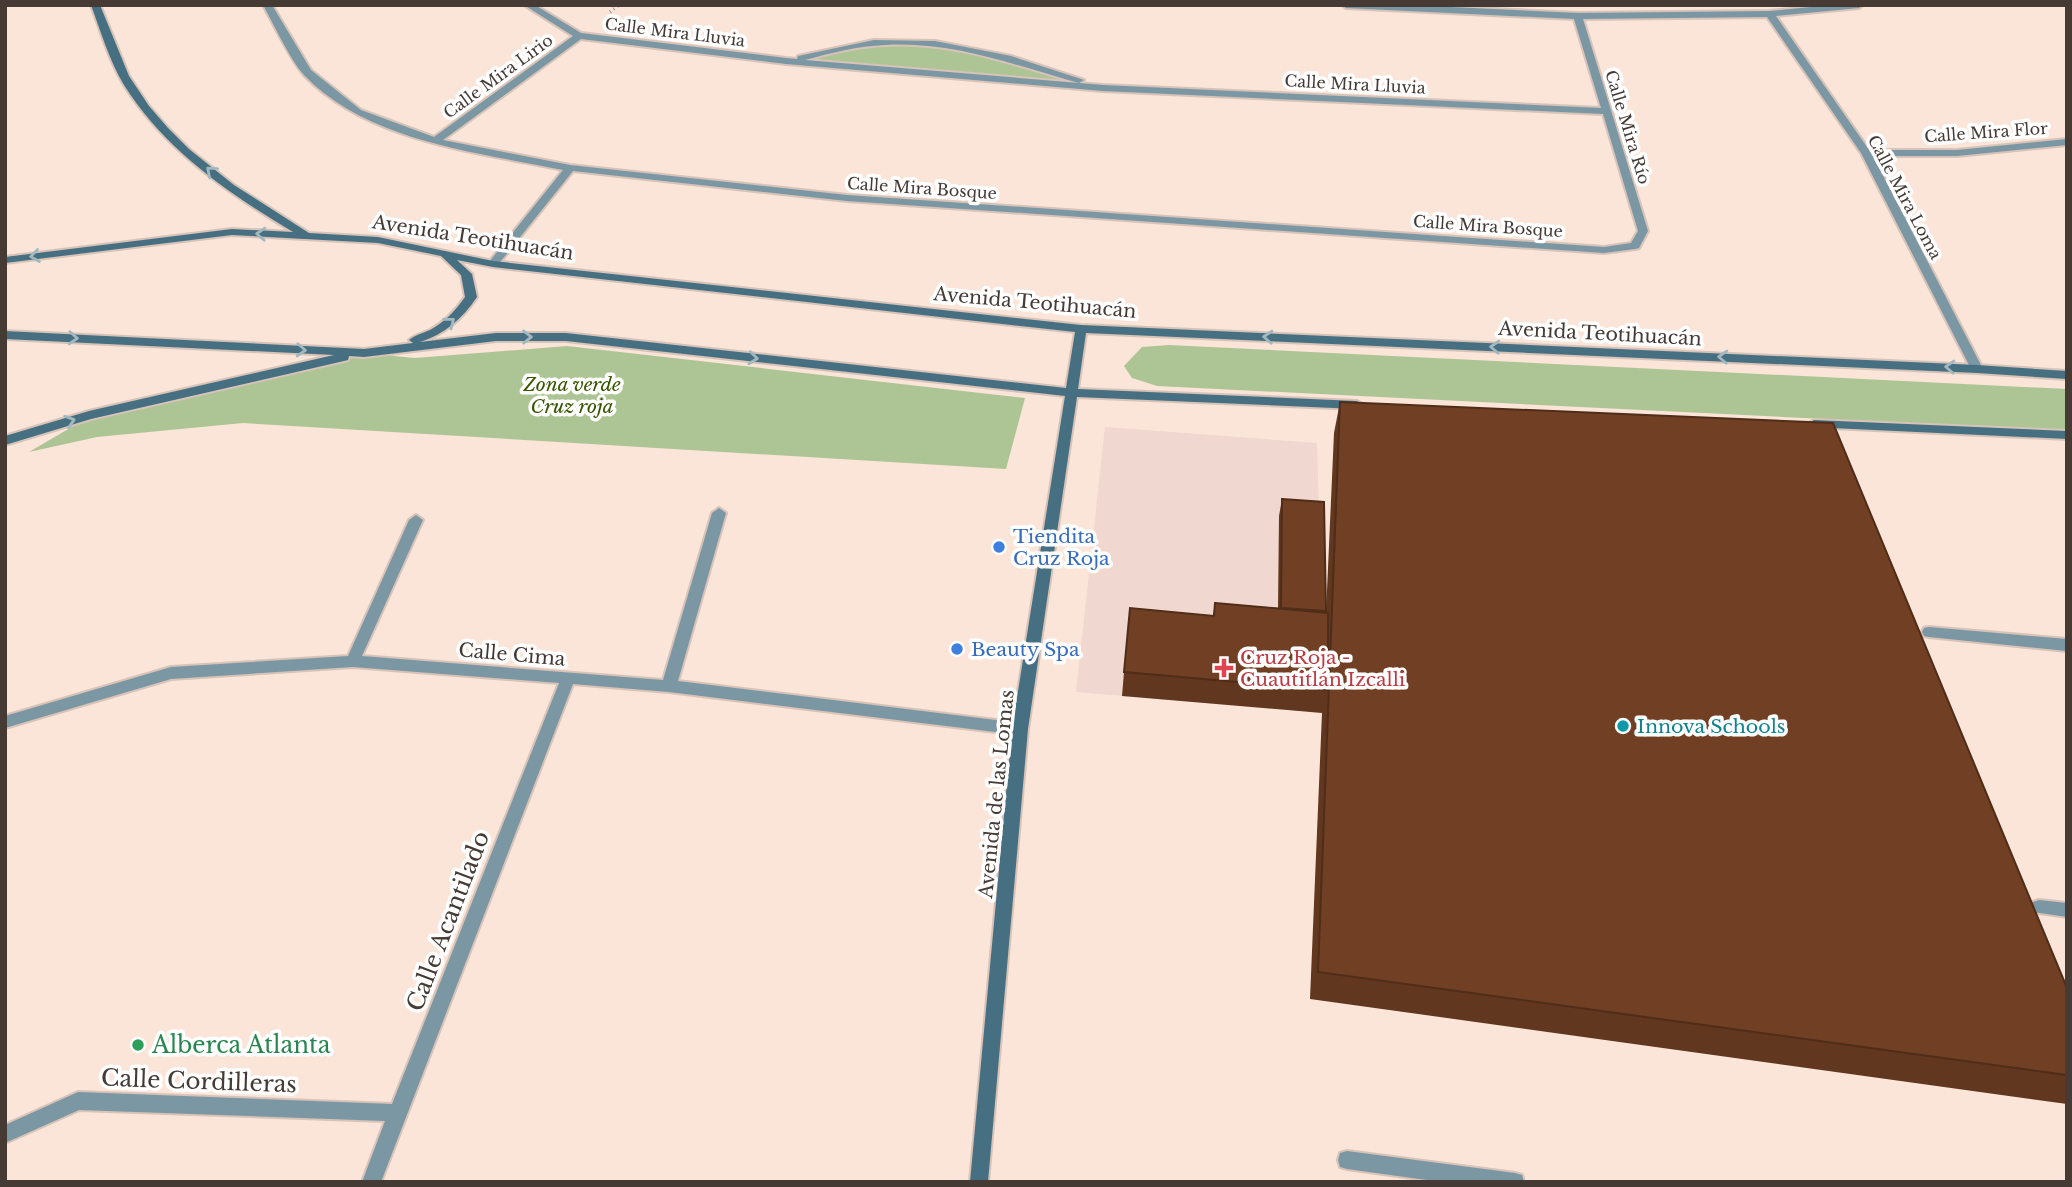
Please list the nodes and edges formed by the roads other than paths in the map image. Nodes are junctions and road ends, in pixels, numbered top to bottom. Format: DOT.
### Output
graph roads {
  1 [pos="95,5"];
  2 [pos="267,5"];
  3 [pos="528,5"];
  4 [pos="1346,5"];
  5 [pos="1859,5"];
  6 [pos="1769,14"];
  7 [pos="1578,16"];
  8 [pos="579,36"];
  9 [pos="786,61"];
  10 [pos="1103,88"];
  11 [pos="1606,111"];
  12 [pos="435,141"];
  13 [pos="2067,142"];
  14 [pos="1866,153"];
  15 [pos="570,168"];
  16 [pos="309,236"];
  17 [pos="1635,246"];
  18 [pos="445,255"];
  19 [pos="5,260"];
  20 [pos="493,264"];
  21 [pos="1081,329"];
  22 [pos="5,335"];
  23 [pos="364,353"];
  24 [pos="1977,369"];
  25 [pos="2067,375"];
  26 [pos="1071,393"];
  27 [pos="1372,406"];
  28 [pos="1803,424"];
  29 [pos="2067,435"];
  30 [pos="5,441"];
  31 [pos="719,513"];
  32 [pos="416,520"];
  33 [pos="1929,632"];
  34 [pos="2067,645"];
  35 [pos="353,661"];
  36 [pos="568,678"];
  37 [pos="669,686"];
  38 [pos="5,722"];
  39 [pos="1020,729"];
  40 [pos="2039,907"];
  41 [pos="2067,910"];
  42 [pos="397,1113"];
  43 [pos="5,1134"];
  44 [pos="1347,1160"];
  45 [pos="1505,1181"];
  46 [pos="372,1182"];
  47 [pos="978,1182"];
  16 -- 1 [label="main road, one-way"];
  2 -- 12 [label="street, Calle Mira Bosque"];
  3 -- 8 [label="street, Calle Mira Lluvia"];
  4 -- 7 [label="street"];
  5 -- 6 [label="street"];
  6 -- 7 [label="street"];
  6 -- 14 [label="street, Calle Mira Loma"];
  7 -- 11 [label="street, Calle Mira Río"];
  8 -- 9 [label="street, Calle Mira Lluvia"];
  8 -- 12 [label="street, Calle Mira Lirio"];
  9 -- 10 [label="street, Calle Mira Lluvia"];
  9 -- 10 [label="street, Calle Mira Lluvia"];
  10 -- 11 [label="street, Calle Mira Lluvia"];
  11 -- 17 [label="street, Calle Mira Río"];
  12 -- 15 [label="street, Calle Mira Bosque"];
  13 -- 14 [label="street, Calle Mira Flor"];
  14 -- 24 [label="street, Calle Mira Loma"];
  15 -- 17 [label="street, Calle Mira Bosque"];
  15 -- 20 [label="street"];
  16 -- 18 [label="main road, Avenida Teotihuacán"];
  16 -- 19 [label="main road, Avenida Teotihuacán, one-way"];
  18 -- 20 [label="main road, Avenida Teotihuacán"];
  23 -- 18 [label="main road, one-way"];
  20 -- 21 [label="main road, Avenida Teotihuacán"];
  24 -- 21 [label="main road, Avenida Teotihuacán, one-way"];
  21 -- 26 [label="main road, Avenida de las Lomas"];
  22 -- 23 [label="main road, one-way"];
  23 -- 26 [label="main road, one-way"];
  30 -- 23 [label="main road, one-way"];
  24 -- 25 [label="main road, Avenida Teotihuacán"];
  26 -- 27 [label="main road"];
  26 -- 39 [label="main road, Avenida de las Lomas"];
  28 -- 29 [label="main road"];
  31 -- 37 [label="street"];
  32 -- 35 [label="street"];
  33 -- 34 [label="street"];
  35 -- 36 [label="street, Calle Cima"];
  35 -- 38 [label="street, Calle Cima"];
  36 -- 37 [label="street, Calle Cima"];
  36 -- 42 [label="street, Calle Acantilado"];
  37 -- 39 [label="street, Calle Cima"];
  39 -- 47 [label="main road, Avenida de las Lomas"];
  40 -- 41 [label="street"];
  42 -- 43 [label="street, Calle Cordilleras"];
  42 -- 46 [label="street, Calle Acantilado"];
  44 -- 45 [label="street"];
}
